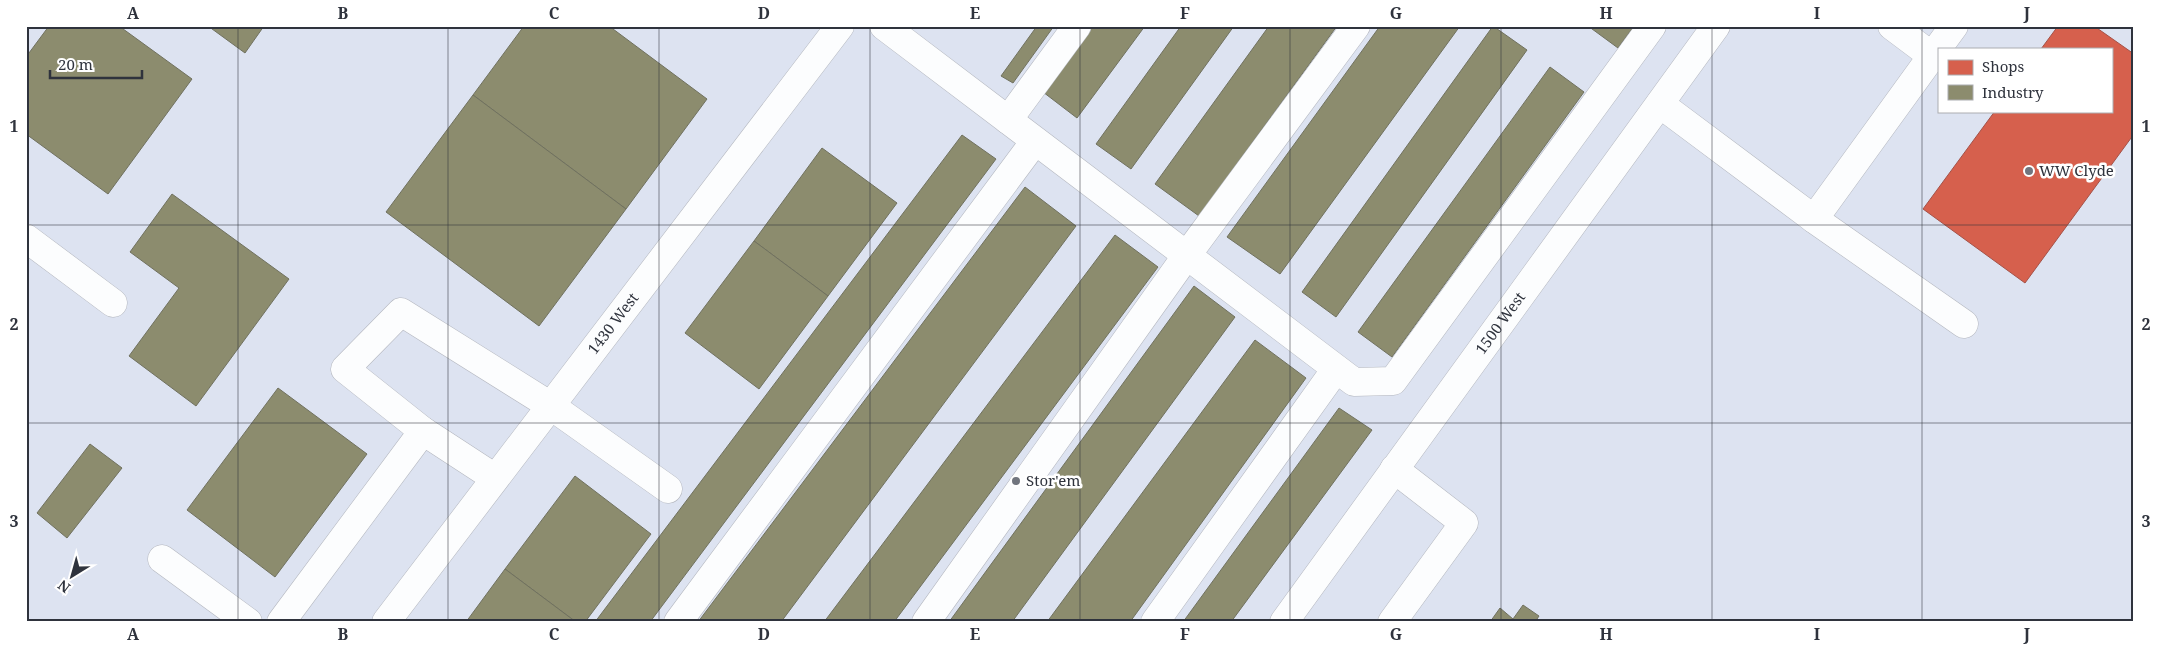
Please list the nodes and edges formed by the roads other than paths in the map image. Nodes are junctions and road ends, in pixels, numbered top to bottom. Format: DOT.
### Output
graph roads {
  1 [pos="840,26"];
  2 [pos="884,26"];
  3 [pos="1077,26"];
  4 [pos="1356,26"];
  5 [pos="1652,26"];
  6 [pos="1716,26"];
  7 [pos="1892,26"];
  8 [pos="1954,26"];
  9 [pos="1932,56"];
  10 [pos="1660,104"];
  11 [pos="1008,120"];
  12 [pos="1035,141"];
  13 [pos="1814,219"];
  14 [pos="26,238"];
  15 [pos="1187,256"];
  16 [pos="113,303"];
  17 [pos="1964,324"];
  18 [pos="1336,369"];
  19 [pos="551,406"];
  20 [pos="423,431"];
  21 [pos="1394,470"];
  22 [pos="495,478"];
  23 [pos="668,489"];
  24 [pos="162,559"];
  25 [pos="248,622"];
  26 [pos="281,622"];
  27 [pos="386,622"];
  28 [pos="678,622"];
  29 [pos="926,622"];
  30 [pos="1155,622"];
  31 [pos="1284,622"];
  32 [pos="1392,622"];
  1 -- 19 [label="street, 1430 West"];
  2 -- 11 [label="street"];
  3 -- 11 [label="street"];
  4 -- 15 [label="street"];
  5 -- 18 [label="street"];
  6 -- 10 [label="street, 1500 West"];
  7 -- 9 [label="street"];
  8 -- 9 [label="street"];
  9 -- 13 [label="street"];
  10 -- 13 [label="street"];
  10 -- 21 [label="street, 1500 West"];
  11 -- 12 [label="street"];
  12 -- 15 [label="street"];
  12 -- 28 [label="street"];
  13 -- 17 [label="street"];
  14 -- 16 [label="street"];
  15 -- 18 [label="street"];
  15 -- 29 [label="street"];
  18 -- 30 [label="street"];
  19 -- 20 [label="street"];
  19 -- 22 [label="street, 1430 West"];
  19 -- 23 [label="street"];
  20 -- 22 [label="street"];
  20 -- 26 [label="street"];
  21 -- 31 [label="street, 1500 West"];
  21 -- 32 [label="street"];
  22 -- 27 [label="street, 1430 West"];
  24 -- 25 [label="street"];
}
